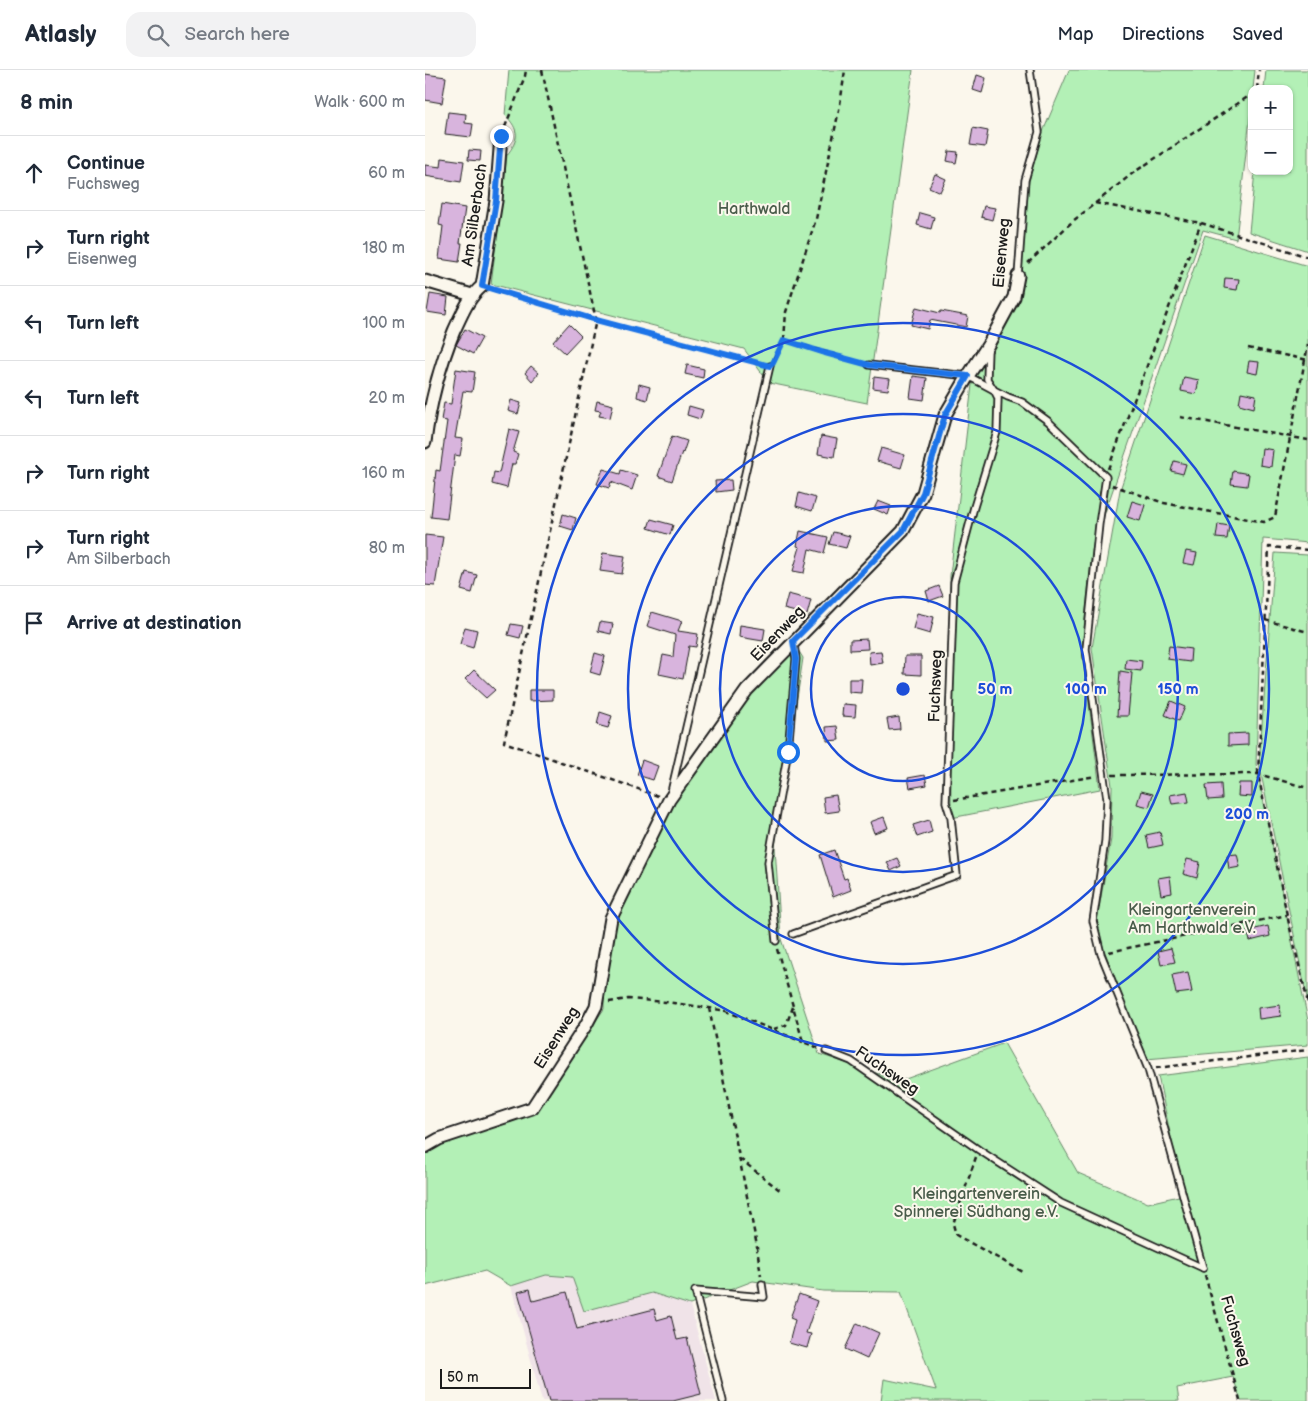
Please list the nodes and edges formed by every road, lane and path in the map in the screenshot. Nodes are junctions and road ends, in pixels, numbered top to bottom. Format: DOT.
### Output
graph roads {
  1 [pos="526,70"];
  2 [pos="543,70"];
  3 [pos="845,70"];
  4 [pos="1029,70"];
  5 [pos="1259,70"];
  6 [pos="1257,85"];
  7 [pos="1248,97"];
  8 [pos="501,136"];
  9 [pos="1095,203"];
  10 [pos="1201,222"];
  11 [pos="1308,257"];
  12 [pos="1018,276"];
  13 [pos="425,281"];
  14 [pos="482,286"];
  15 [pos="472,294"];
  16 [pos="596,320"];
  17 [pos="784,340"];
  18 [pos="1308,344"];
  19 [pos="988,345"];
  20 [pos="1247,348"];
  21 [pos="1307,360"];
  22 [pos="869,365"];
  23 [pos="770,366"];
  24 [pos="968,376"];
  25 [pos="994,390"];
  26 [pos="1181,417"];
  27 [pos="1291,437"];
  28 [pos="1308,440"];
  29 [pos="425,442"];
  30 [pos="1106,480"];
  31 [pos="1308,550"];
  32 [pos="1265,620"];
  33 [pos="1308,632"];
  34 [pos="793,641"];
  35 [pos="1259,774"];
  36 [pos="1308,788"];
  37 [pos="669,800"];
  38 [pos="1287,915"];
  39 [pos="793,934"];
  40 [pos="776,940"];
  41 [pos="1101,954"];
  42 [pos="1308,1003"];
  43 [pos="596,1006"];
  44 [pos="793,1007"];
  45 [pos="709,1008"];
  46 [pos="772,1030"];
  47 [pos="803,1042"];
  48 [pos="1308,1050"];
  49 [pos="826,1051"];
  50 [pos="1148,1069"];
  51 [pos="425,1147"];
  52 [pos="979,1150"];
  53 [pos="739,1158"];
  54 [pos="781,1191"];
  55 [pos="1203,1268"];
  56 [pos="1025,1273"];
  57 [pos="762,1284"];
  58 [pos="723,1401"];
  59 [pos="1240,1401"];
  1 -- 8 [label="path"];
  2 -- 16 [label="path"];
  3 -- 17 [label="path"];
  4 -- 12 [label="lane, Eisenweg"];
  5 -- 6 [label="path"];
  7 -- 9 [label="path"];
  8 -- 14 [label="street, Am Silberbach"];
  9 -- 10 [label="path"];
  9 -- 12 [label="path"];
  10 -- 11 [label="path"];
  10 -- 30 [label="path"];
  12 -- 19 [label="street, Eisenweg"];
  13 -- 15 [label="street"];
  14 -- 15 [label="street, Am Silberbach"];
  14 -- 16 [label="path"];
  15 -- 29 [label="street, Am Silberbach"];
  16 -- 23 [label="path"];
  16 -- 37 [label="path"];
  17 -- 22 [label="path"];
  17 -- 23 [label="path"];
  18 -- 21 [label="path"];
  19 -- 24 [label="street, Eisenweg"];
  19 -- 25 [label="lane"];
  20 -- 21 [label="path"];
  21 -- 27 [label="path"];
  22 -- 24 [label="lane"];
  23 -- 37 [label="lane"];
  24 -- 25 [label="lane"];
  24 -- 34 [label="street, Eisenweg"];
  25 -- 30 [label="lane"];
  25 -- 39 [label="lane, Fuchsweg"];
  26 -- 27 [label="path"];
  27 -- 28 [label="path"];
  27 -- 30 [label="path"];
  30 -- 41 [label="lane"];
  31 -- 32 [label="path"];
  32 -- 33 [label="path"];
  32 -- 35 [label="path"];
  34 -- 37 [label="street, Eisenweg"];
  34 -- 40 [label="lane"];
  35 -- 36 [label="path"];
  35 -- 38 [label="path"];
  37 -- 43 [label="street, Eisenweg"];
  38 -- 41 [label="path"];
  38 -- 42 [label="path"];
  40 -- 44 [label="path"];
  41 -- 50 [label="lane"];
  43 -- 45 [label="path"];
  43 -- 51 [label="street, Eisenweg"];
  44 -- 46 [label="path"];
  44 -- 47 [label="path"];
  45 -- 46 [label="path"];
  45 -- 53 [label="path"];
  46 -- 47 [label="path"];
  47 -- 49 [label="path"];
  48 -- 50 [label="path"];
  49 -- 52 [label="lane, Fuchsweg"];
  50 -- 55 [label="lane"];
  52 -- 55 [label="lane, Fuchsweg"];
  52 -- 56 [label="path"];
  53 -- 54 [label="path"];
  53 -- 57 [label="path"];
  55 -- 59 [label="path, Fuchsweg"];
  57 -- 58 [label="lane"];
}
